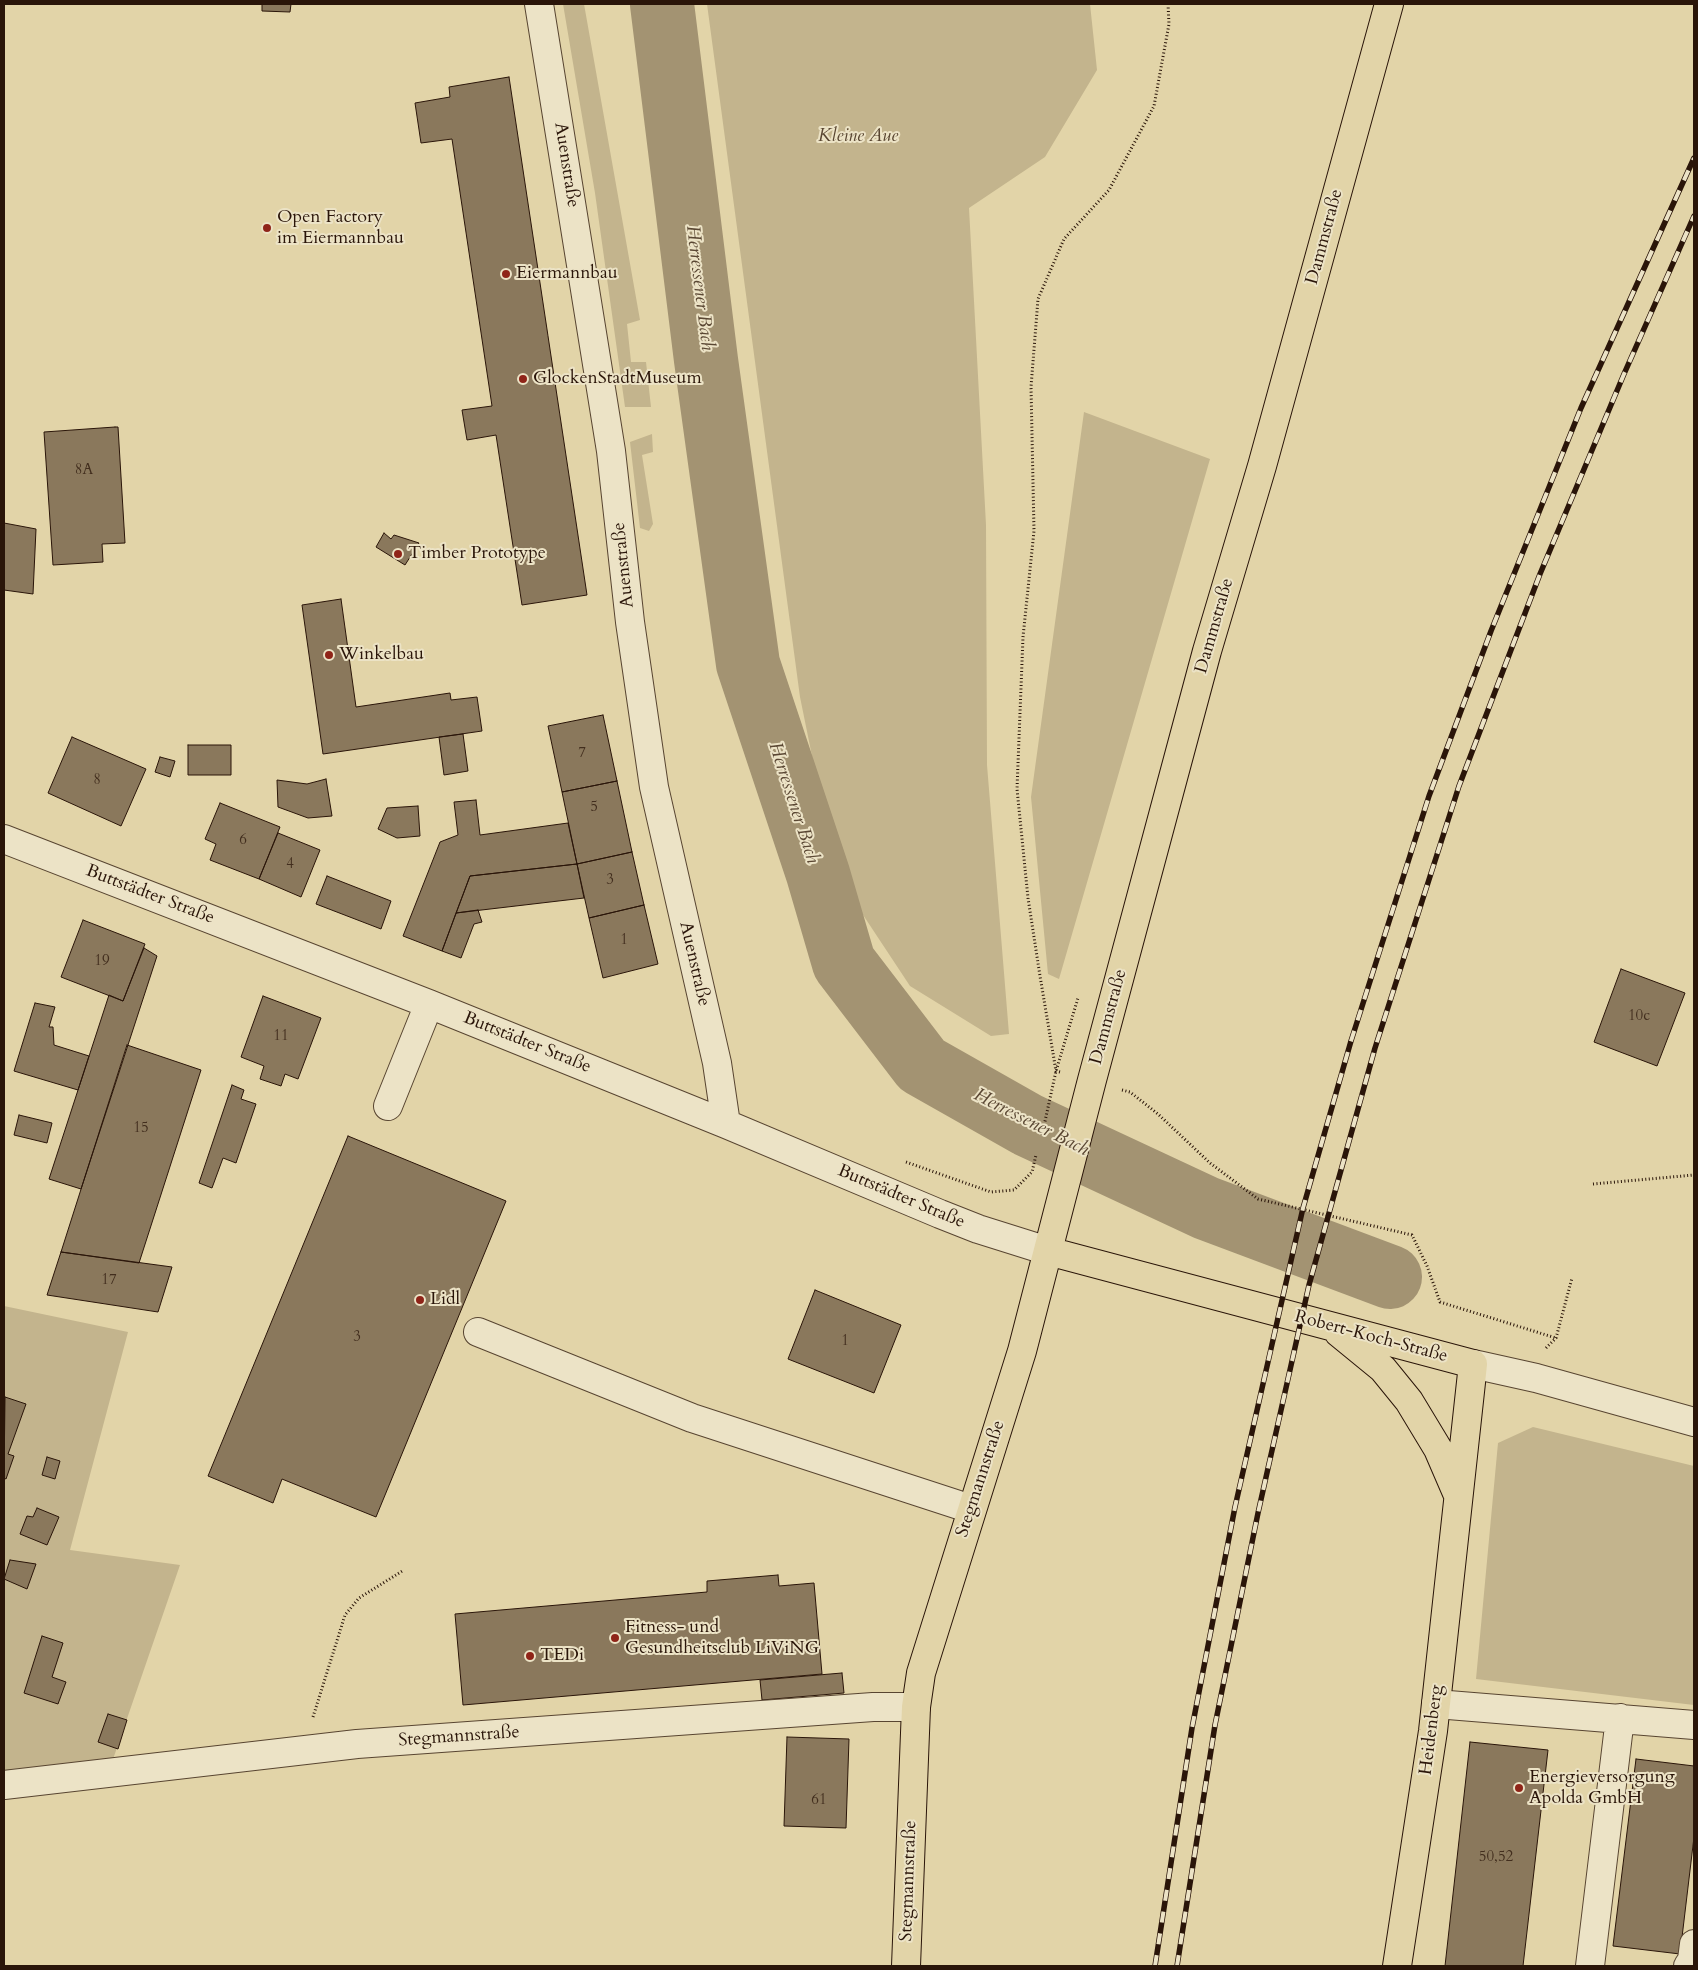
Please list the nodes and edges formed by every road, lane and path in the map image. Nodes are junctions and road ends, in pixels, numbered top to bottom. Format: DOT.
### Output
graph roads {
  1 [pos="539,4"];
  2 [pos="1168,4"];
  3 [pos="1389,4"];
  4 [pos="4,839"];
  5 [pos="429,1004"];
  6 [pos="1053,1089"];
  7 [pos="1089,1089"];
  8 [pos="388,1106"];
  9 [pos="726,1124"];
  10 [pos="1040,1142"];
  11 [pos="1038,1151"];
  12 [pos="904,1161"];
  13 [pos="1694,1175"];
  14 [pos="1593,1184"];
  15 [pos="1048,1251"];
  16 [pos="1572,1278"];
  17 [pos="1332,1327"];
  18 [pos="478,1332"];
  19 [pos="1556,1338"];
  20 [pos="1473,1364"];
  21 [pos="1536,1378"];
  22 [pos="1694,1422"];
  23 [pos="1458,1493"];
  24 [pos="971,1509"];
  25 [pos="404,1570"];
  26 [pos="1436,1704"];
  27 [pos="916,1706"];
  28 [pos="1620,1718"];
  29 [pos="1694,1726"];
  30 [pos="305,1752"];
  31 [pos="4,1785"];
  32 [pos="1694,1944"];
  33 [pos="906,1966"];
  34 [pos="1397,1966"];
  35 [pos="1590,1966"];
  36 [pos="1688,1966"];
  1 -- 9 [label="street, Auenstraße"];
  2 -- 7 [label="path"];
  3 -- 7 [label="main road, Dammstraße"];
  4 -- 5 [label="street, Buttstädter Straße"];
  5 -- 8 [label="street"];
  5 -- 9 [label="street, Buttstädter Straße"];
  6 -- 10 [label="path"];
  7 -- 15 [label="main road, Dammstraße"];
  7 -- 19 [label="path"];
  9 -- 15 [label="street, Buttstädter Straße"];
  11 -- 12 [label="path"];
  13 -- 14 [label="path"];
  15 -- 17 [label="main road, Robert-Koch-Straße"];
  15 -- 24 [label="main road, Stegmannstraße"];
  16 -- 19 [label="path"];
  17 -- 20 [label="main road, Robert-Koch-Straße"];
  17 -- 23 [label="main road"];
  18 -- 24 [label="street"];
  19 -- 21 [label="path"];
  20 -- 21 [label="street, Robert-Koch-Straße"];
  20 -- 23 [label="main road, Heidenberg"];
  21 -- 22 [label="street, Robert-Koch-Straße"];
  23 -- 26 [label="main road, Heidenberg"];
  24 -- 27 [label="main road, Stegmannstraße"];
  25 -- 30 [label="path"];
  26 -- 28 [label="street"];
  26 -- 34 [label="main road, Heidenberg"];
  27 -- 30 [label="street, Stegmannstraße"];
  27 -- 33 [label="main road, Stegmannstraße"];
  28 -- 29 [label="street"];
  28 -- 35 [label="street"];
  30 -- 31 [label="street, Stegmannstraße"];
  32 -- 36 [label="street"];
}
